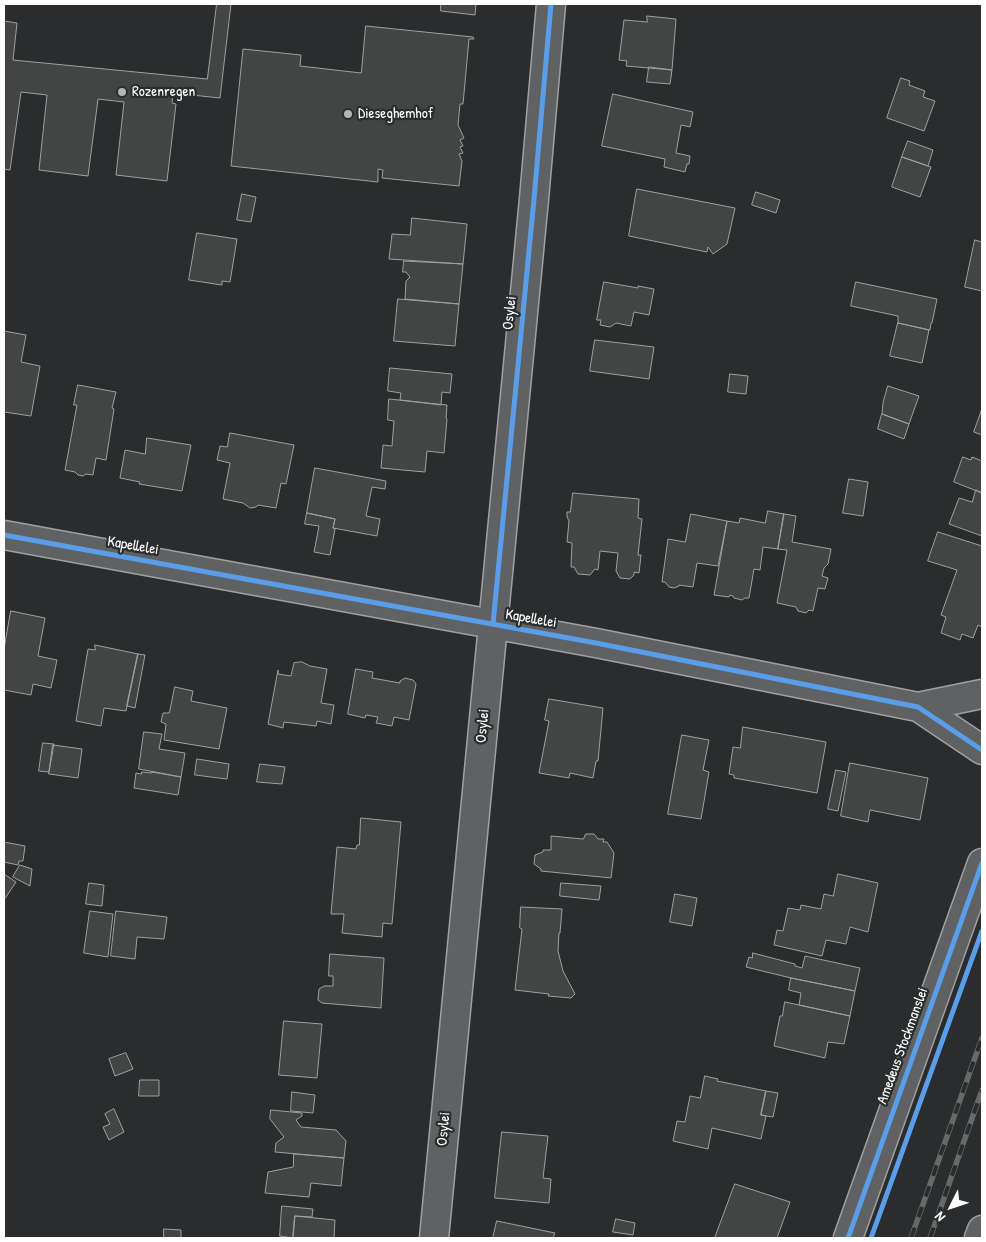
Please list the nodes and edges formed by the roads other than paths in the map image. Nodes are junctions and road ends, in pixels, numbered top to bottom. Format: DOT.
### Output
graph roads {
  1 [pos="552,4"];
  2 [pos="4,536"];
  3 [pos="492,624"];
  4 [pos="982,694"];
  5 [pos="918,707"];
  6 [pos="982,750"];
  7 [pos="982,863"];
  8 [pos="982,1230"];
  9 [pos="434,1238"];
  10 [pos="848,1238"];
  11 [pos="979,1238"];
  1 -- 3 [label="street, Osylei"];
  2 -- 3 [label="street, Kapellelei"];
  3 -- 5 [label="street, Kapellelei"];
  3 -- 9 [label="street, Osylei"];
  4 -- 5 [label="street, Kapellelei"];
  5 -- 6 [label="street, Kapellelei"];
  7 -- 10 [label="street, Amedeus Stockmanslei"];
  8 -- 11 [label="street"];
}
